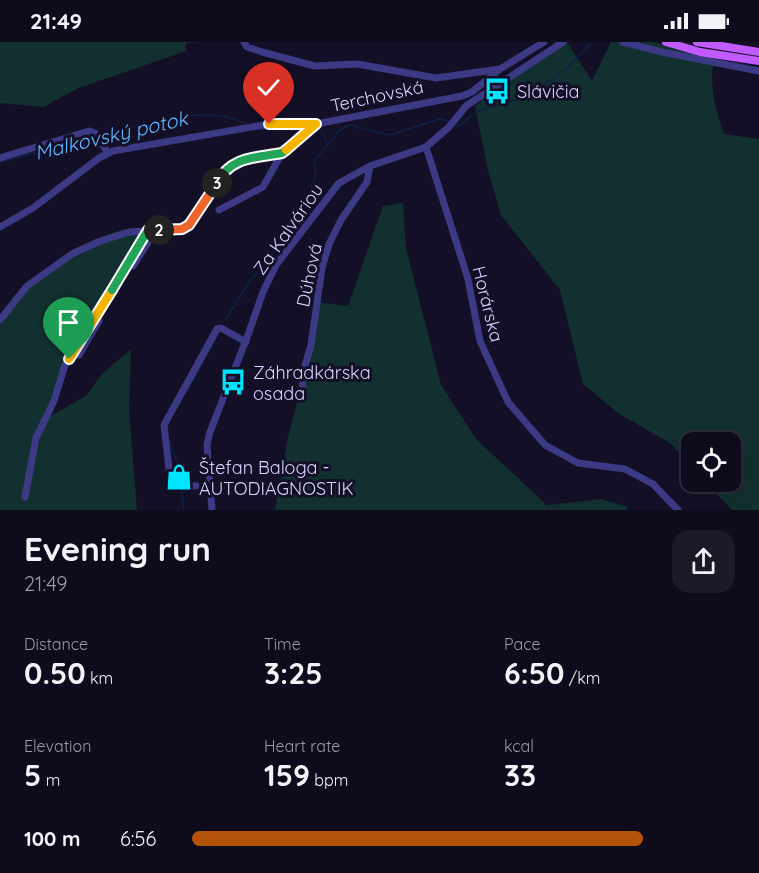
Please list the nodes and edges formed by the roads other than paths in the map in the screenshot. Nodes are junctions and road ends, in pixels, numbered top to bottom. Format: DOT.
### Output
graph roads {
  1 [pos="244,42"];
  2 [pos="544,42"];
  3 [pos="563,42"];
  4 [pos="623,42"];
  5 [pos="666,42"];
  6 [pos="696,42"];
  7 [pos="759,52"];
  8 [pos="759,60"];
  9 [pos="500,69"];
  10 [pos="759,70"];
  11 [pos="462,96"];
  12 [pos="466,106"];
  13 [pos="312,128"];
  14 [pos="426,147"];
  15 [pos="417,152"];
  16 [pos="108,153"];
  17 [pos="282,153"];
  18 [pos="0,158"];
  19 [pos="430,159"];
  20 [pos="370,166"];
  21 [pos="219,210"];
  22 [pos="0,227"];
  23 [pos="152,230"];
  24 [pos="0,320"];
  25 [pos="246,342"];
  26 [pos="79,355"];
  27 [pos="302,400"];
  28 [pos="196,486"];
  29 [pos="25,497"];
  30 [pos="212,510"];
  31 [pos="678,510"];
  1 -- 9 [label="street"];
  2 -- 9 [label="street"];
  3 -- 12 [label="street, Za Kalváriou"];
  4 -- 10 [label="street"];
  5 -- 8 [label="main road"];
  6 -- 7 [label="main road"];
  9 -- 11 [label="street, Terchovská"];
  11 -- 12 [label="street"];
  11 -- 13 [label="street, Terchovská"];
  12 -- 14 [label="street, Za Kalváriou"];
  13 -- 16 [label="street, Terchovská"];
  13 -- 17 [label="street"];
  14 -- 19 [label="street, Horárska"];
  14 -- 20 [label="street, Za Kalváriou"];
  15 -- 19 [label="street"];
  16 -- 18 [label="street"];
  16 -- 22 [label="street, Terchovská"];
  17 -- 21 [label="street"];
  17 -- 23 [label="street"];
  19 -- 31 [label="street, Horárska"];
  20 -- 25 [label="street, Za Kalváriou"];
  20 -- 27 [label="street, Dúhová"];
  23 -- 24 [label="street"];
  23 -- 26 [label="street"];
  23 -- 29 [label="street"];
  25 -- 28 [label="street"];
  25 -- 30 [label="street, Za Kalváriou"];
}
